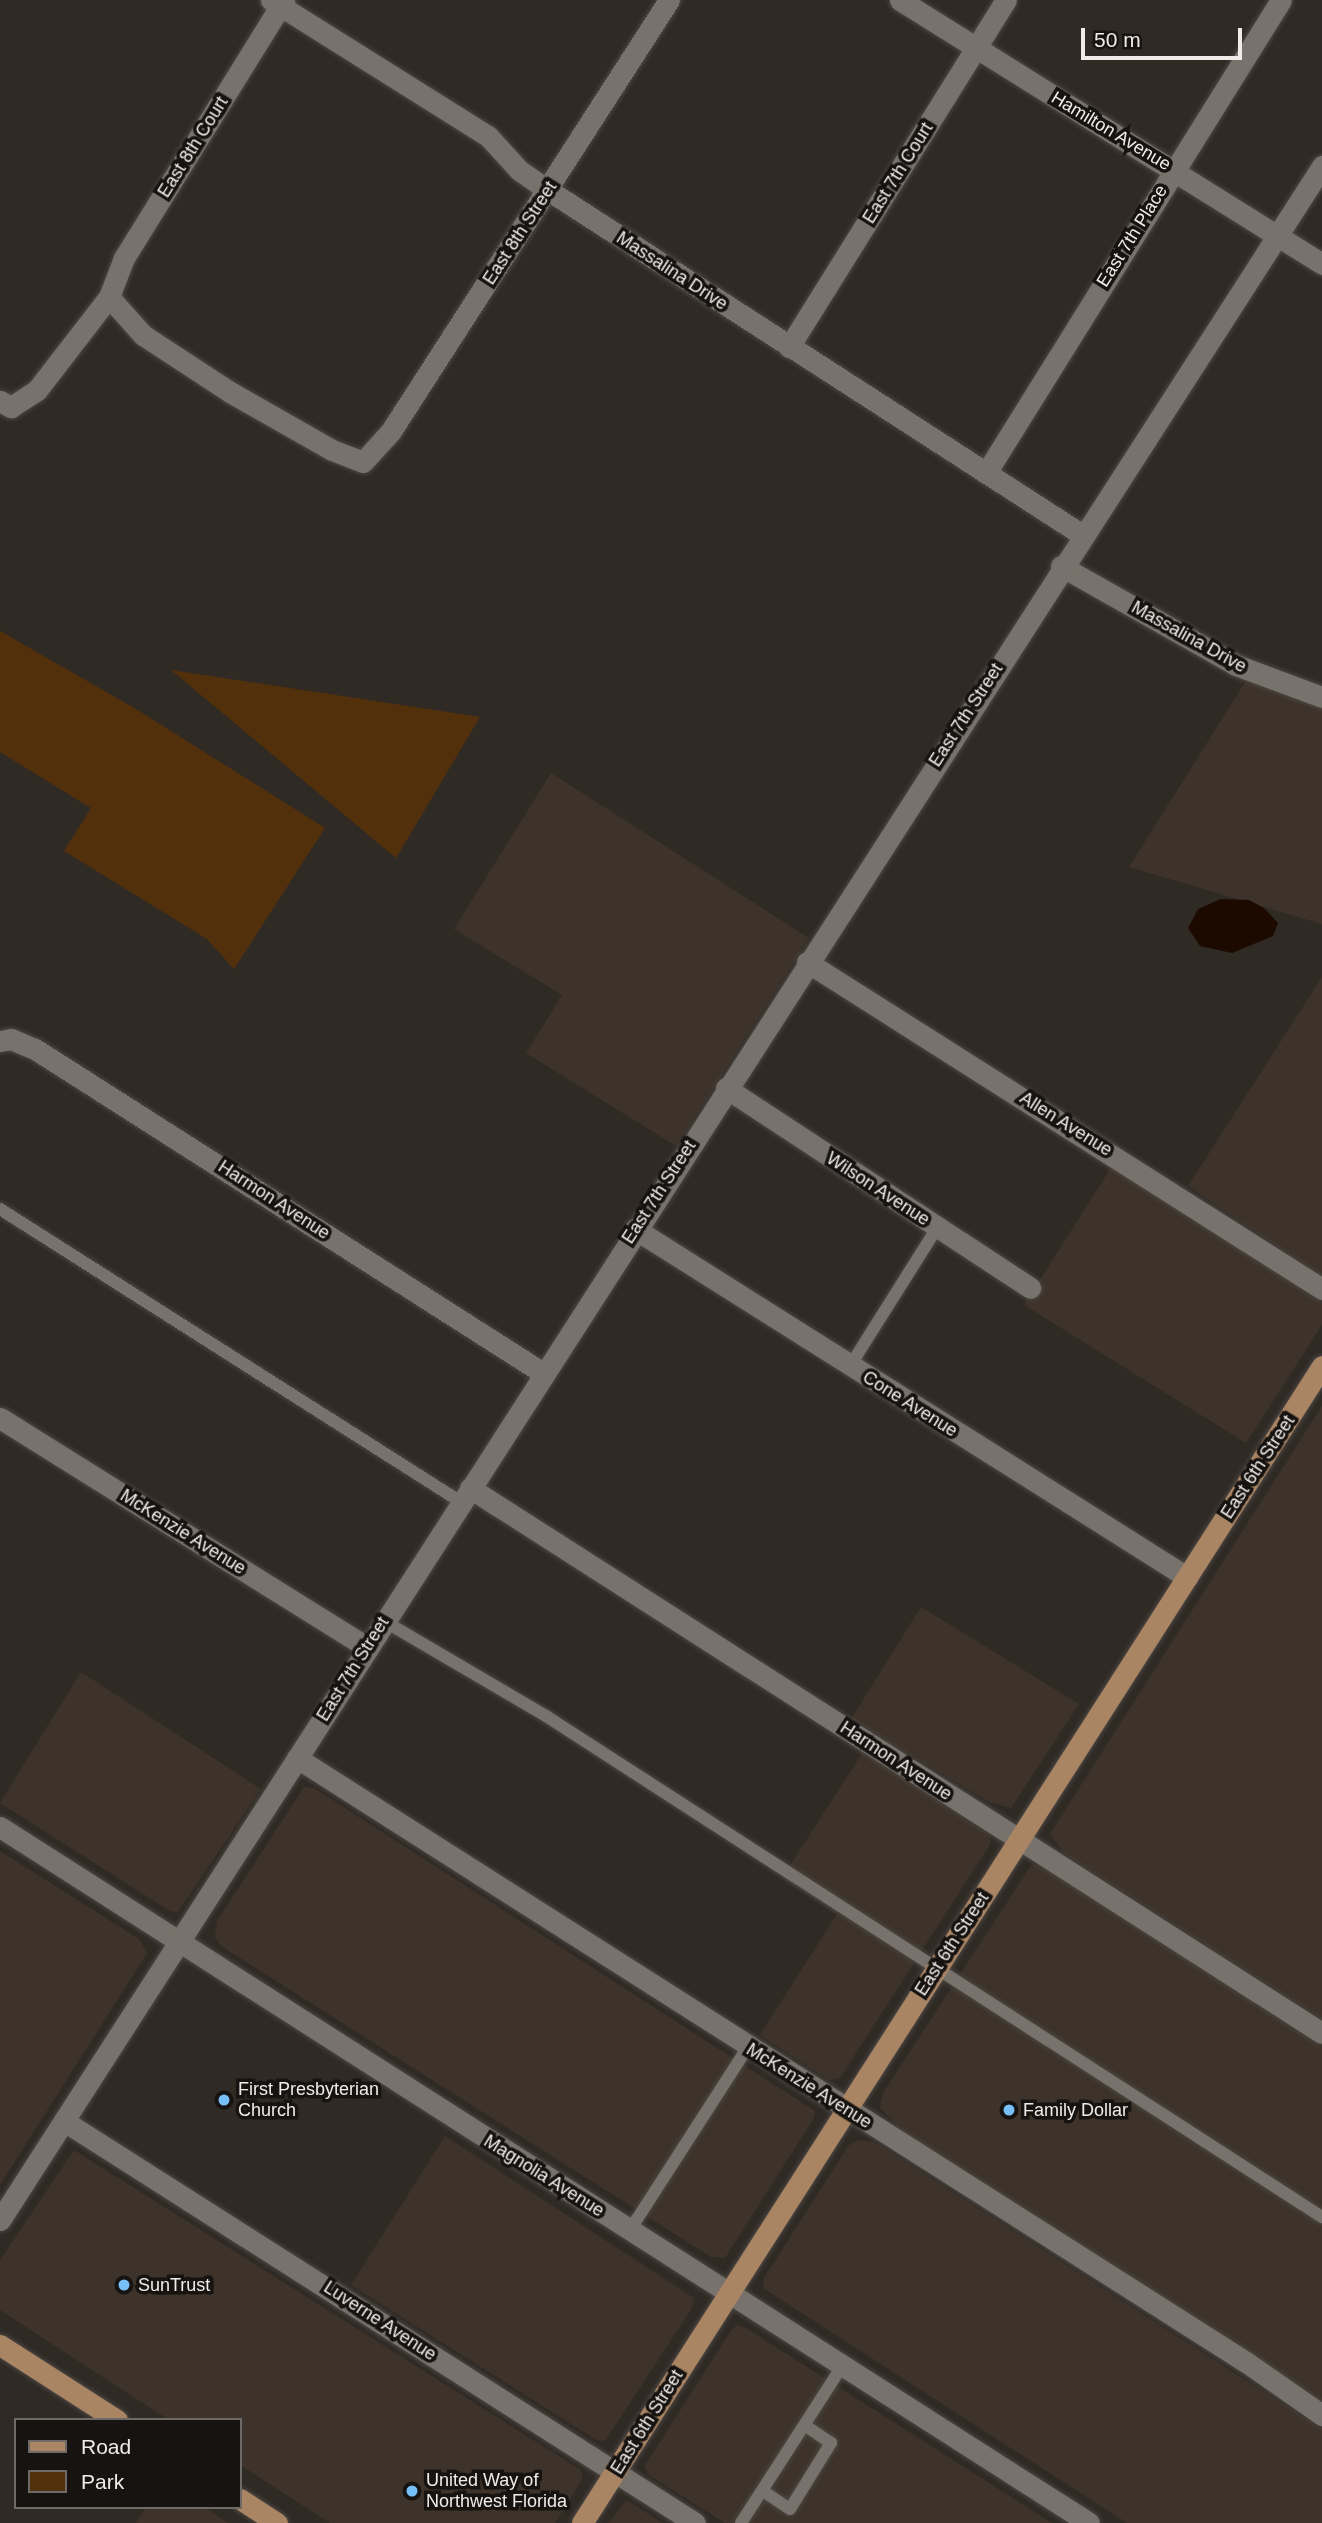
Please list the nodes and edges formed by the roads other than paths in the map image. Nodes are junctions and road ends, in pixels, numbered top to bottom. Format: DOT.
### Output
graph roads {
  1 [pos="669,0"];
  2 [pos="900,0"];
  3 [pos="1006,0"];
  4 [pos="1280,0"];
  5 [pos="278,2"];
  6 [pos="976,48"];
  7 [pos="1322,166"];
  8 [pos="1174,169"];
  9 [pos="548,190"];
  10 [pos="1276,234"];
  11 [pos="1322,264"];
  12 [pos="109,297"];
  13 [pos="789,347"];
  14 [pos="0,401"];
  15 [pos="986,473"];
  16 [pos="1081,534"];
  17 [pos="1061,566"];
  18 [pos="1322,697"];
  19 [pos="807,962"];
  20 [pos="0,1041"];
  21 [pos="726,1088"];
  22 [pos="0,1209"];
  23 [pos="635,1228"];
  24 [pos="937,1228"];
  25 [pos="1030,1288"];
  26 [pos="1322,1289"];
  27 [pos="850,1366"];
  28 [pos="1322,1366"];
  29 [pos="543,1373"];
  30 [pos="0,1418"];
  31 [pos="466,1495"];
  32 [pos="1187,1577"];
  33 [pos="384,1620"];
  34 [pos="366,1647"];
  35 [pos="297,1758"];
  36 [pos="0,1827"];
  37 [pos="1019,1839"];
  38 [pos="181,1944"];
  39 [pos="936,1969"];
  40 [pos="1322,2033"];
  41 [pos="748,2048"];
  42 [pos="846,2110"];
  43 [pos="64,2121"];
  44 [pos="1322,2217"];
  45 [pos="0,2220"];
  46 [pos="630,2230"];
  47 [pos="729,2293"];
  48 [pos="0,2345"];
  49 [pos="843,2365"];
  50 [pos="1322,2415"];
  51 [pos="114,2418"];
  52 [pos="806,2426"];
  53 [pos="615,2472"];
  54 [pos="763,2491"];
  55 [pos="242,2500"];
  56 [pos="277,2523"];
  57 [pos="582,2523"];
  58 [pos="695,2523"];
  59 [pos="741,2523"];
  60 [pos="1089,2523"];
  1 -- 9 [label="street, East 8th Street"];
  2 -- 6 [label="street, Hamilton Avenue"];
  3 -- 6 [label="street, East 7th Court"];
  4 -- 8 [label="street, East 7th Place"];
  5 -- 9 [label="street, Massalina Drive"];
  5 -- 12 [label="street, East 8th Court"];
  6 -- 8 [label="street, Hamilton Avenue"];
  6 -- 13 [label="street, East 7th Court"];
  7 -- 10 [label="street, East 7th Street"];
  8 -- 10 [label="street, Hamilton Avenue"];
  8 -- 15 [label="street, East 7th Place"];
  9 -- 12 [label="street, East 8th Street"];
  9 -- 13 [label="street, Massalina Drive"];
  10 -- 11 [label="street, Hamilton Avenue"];
  10 -- 16 [label="street, East 7th Street"];
  12 -- 14 [label="street"];
  13 -- 15 [label="street, Massalina Drive"];
  15 -- 16 [label="street, Massalina Drive"];
  16 -- 17 [label="street, East 7th Street"];
  17 -- 18 [label="street, Massalina Drive"];
  17 -- 19 [label="street, East 7th Street"];
  19 -- 21 [label="street, East 7th Street"];
  19 -- 26 [label="street, Allen Avenue"];
  20 -- 29 [label="street, Harmon Avenue"];
  21 -- 23 [label="street, East 7th Street"];
  21 -- 24 [label="street, Wilson Avenue"];
  22 -- 31 [label="lane"];
  23 -- 27 [label="street, Cone Avenue"];
  23 -- 29 [label="street, East 7th Street"];
  24 -- 25 [label="street, Wilson Avenue"];
  24 -- 27 [label="lane"];
  27 -- 32 [label="street, Cone Avenue"];
  28 -- 32 [label="main road, East 6th Street"];
  29 -- 31 [label="street, East 7th Street"];
  30 -- 34 [label="street, McKenzie Avenue"];
  31 -- 33 [label="street, East 7th Street"];
  31 -- 37 [label="street, Harmon Avenue"];
  32 -- 37 [label="main road, East 6th Street"];
  33 -- 34 [label="street, East 7th Street"];
  33 -- 39 [label="lane"];
  34 -- 35 [label="street, East 7th Street"];
  35 -- 38 [label="street, East 7th Street"];
  35 -- 41 [label="street, McKenzie Avenue"];
  36 -- 38 [label="street, Magnolia Avenue"];
  37 -- 39 [label="main road, East 6th Street"];
  37 -- 40 [label="street, Harmon Avenue"];
  38 -- 43 [label="street, East 7th Street"];
  38 -- 46 [label="street, Magnolia Avenue"];
  39 -- 42 [label="main road, East 6th Street"];
  39 -- 44 [label="lane"];
  41 -- 42 [label="street, McKenzie Avenue"];
  41 -- 46 [label="lane"];
  42 -- 47 [label="main road, East 6th Street"];
  42 -- 50 [label="street, McKenzie Avenue"];
  43 -- 45 [label="street, East 7th Street"];
  43 -- 53 [label="street, Luverne Avenue"];
  46 -- 47 [label="street, Magnolia Avenue"];
  47 -- 49 [label="street, Magnolia Avenue"];
  47 -- 53 [label="main road, East 6th Street"];
  48 -- 51 [label="main road"];
  49 -- 52 [label="lane"];
  49 -- 60 [label="street, Magnolia Avenue"];
  52 -- 54 [label="lane"];
  52 -- 54 [label="lane"];
  53 -- 57 [label="main road, East 6th Street"];
  53 -- 58 [label="street, Luverne Avenue"];
  54 -- 59 [label="lane"];
  55 -- 56 [label="main road"];
}
